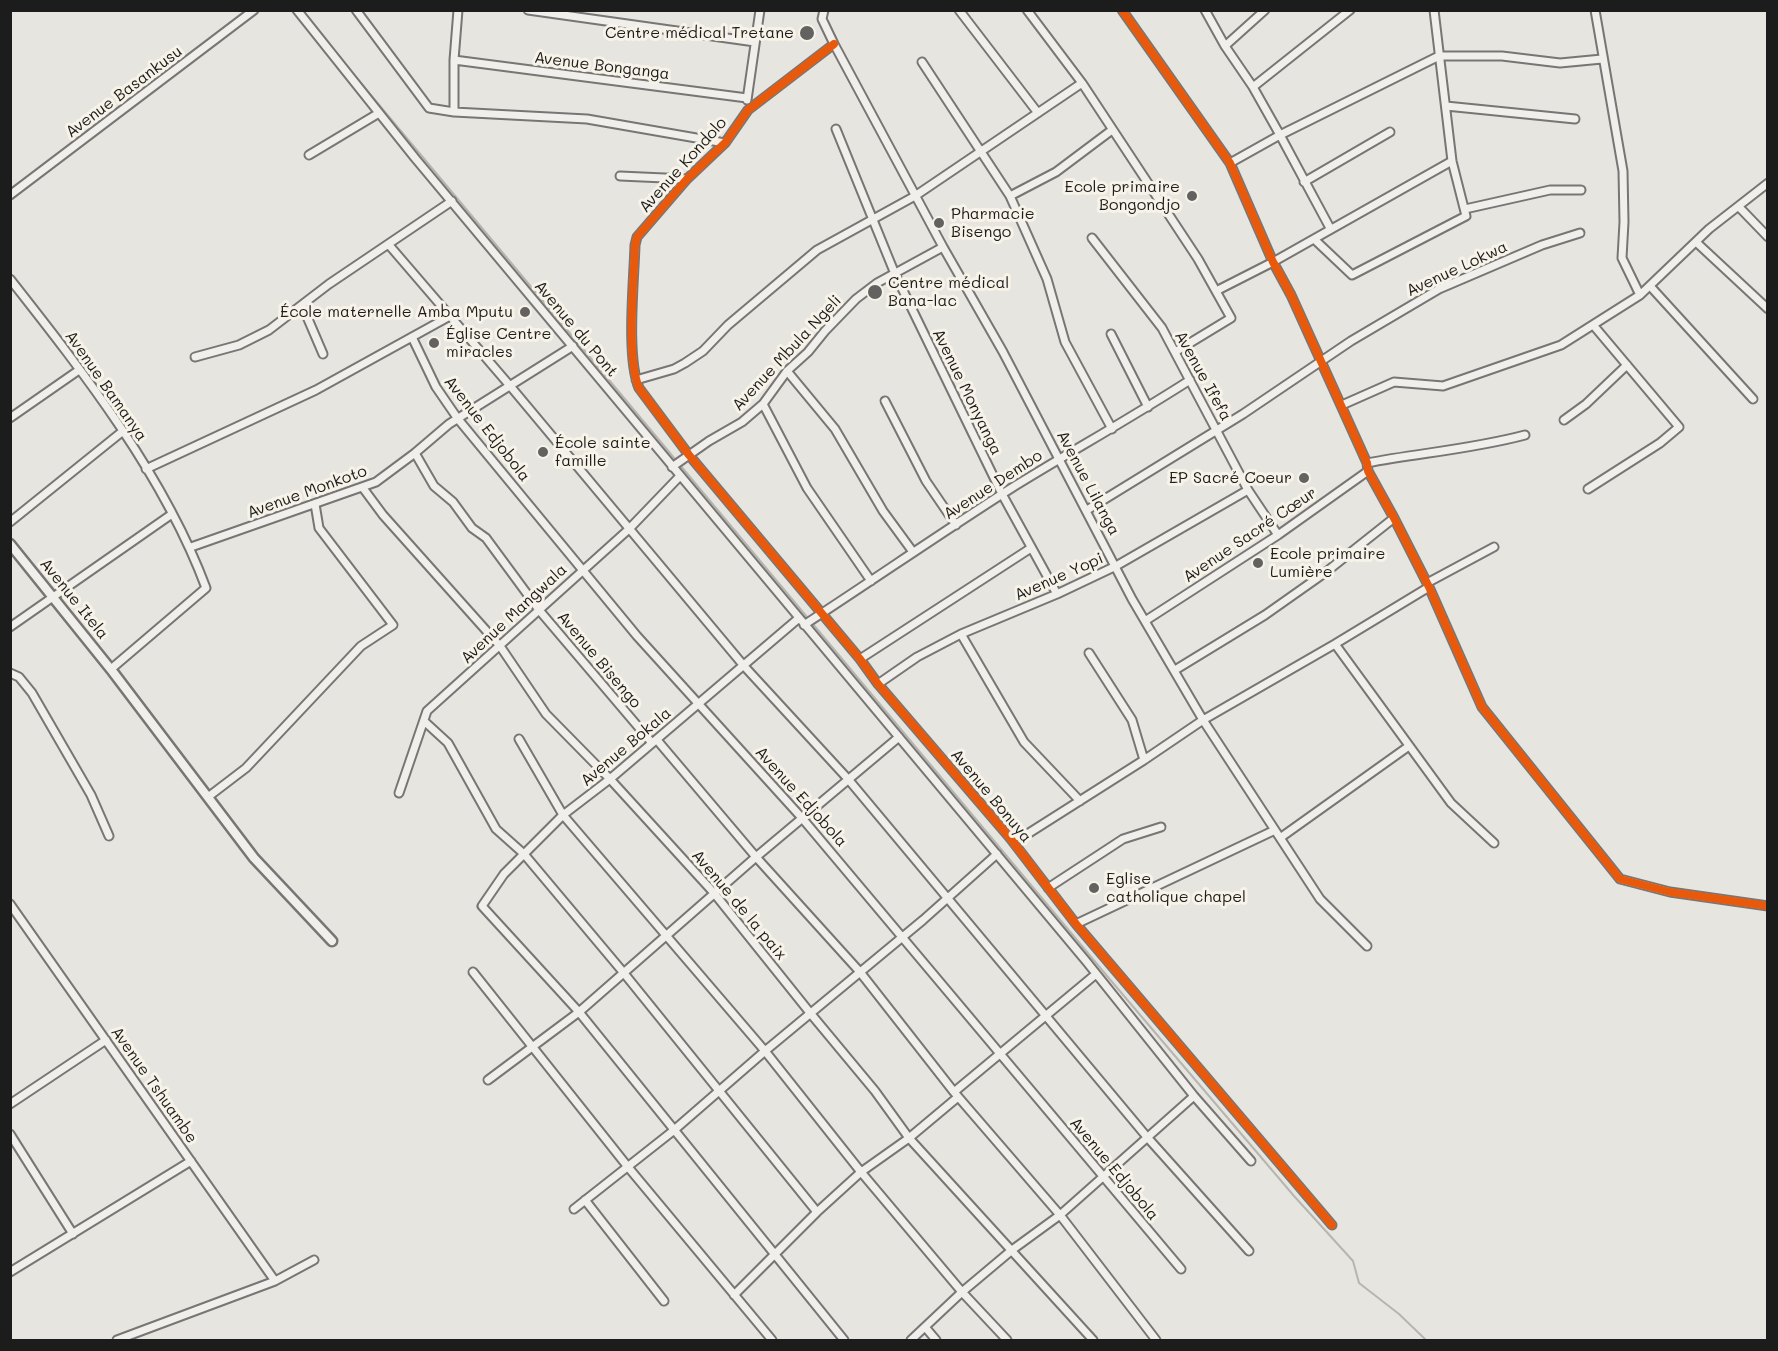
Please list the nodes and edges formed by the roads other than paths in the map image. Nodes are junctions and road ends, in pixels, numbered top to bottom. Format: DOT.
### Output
graph roads {
  1 [pos="254,10"];
  2 [pos="297,10"];
  3 [pos="356,10"];
  4 [pos="458,10"];
  5 [pos="528,10"];
  6 [pos="609,10"];
  7 [pos="760,10"];
  8 [pos="824,10"];
  9 [pos="959,10"];
  10 [pos="1028,10"];
  11 [pos="1122,10"];
  12 [pos="1205,10"];
  13 [pos="1265,10"];
  14 [pos="1350,10"];
  15 [pos="1434,10"];
  16 [pos="1595,10"];
  17 [pos="608,21"];
  18 [pos="756,42"];
  19 [pos="834,44"];
  20 [pos="1225,46"];
  21 [pos="1439,56"];
  22 [pos="1602,58"];
  23 [pos="454,60"];
  24 [pos="922,62"];
  25 [pos="1082,84"];
  26 [pos="1253,87"];
  27 [pos="747,98"];
  28 [pos="1446,106"];
  29 [pos="748,110"];
  30 [pos="454,112"];
  31 [pos="379,113"];
  32 [pos="1038,113"];
  33 [pos="1575,119"];
  34 [pos="836,129"];
  35 [pos="1112,130"];
  36 [pos="1390,132"];
  37 [pos="1280,135"];
  38 [pos="725,143"];
  39 [pos="981,150"];
  40 [pos="309,155"];
  41 [pos="1452,161"];
  42 [pos="1230,163"];
  43 [pos="620,176"];
  44 [pos="687,178"];
  45 [pos="1304,182"];
  46 [pos="1767,183"];
  47 [pos="1581,190"];
  48 [pos="11,194"];
  49 [pos="915,196"];
  50 [pos="1010,196"];
  51 [pos="452,201"];
  52 [pos="1739,207"];
  53 [pos="1465,209"];
  54 [pos="872,218"];
  55 [pos="1330,228"];
  56 [pos="1580,233"];
  57 [pos="1767,237"];
  58 [pos="1092,238"];
  59 [pos="1314,239"];
  60 [pos="1696,242"];
  61 [pos="389,245"];
  62 [pos="943,248"];
  63 [pos="1273,262"];
  64 [pos="895,274"];
  65 [pos="12,285"];
  66 [pos="1650,286"];
  67 [pos="1216,291"];
  68 [pos="1640,295"];
  69 [pos="302,305"];
  70 [pos="1767,309"];
  71 [pos="450,316"];
  72 [pos="1594,326"];
  73 [pos="1110,334"];
  74 [pos="412,337"];
  75 [pos="573,346"];
  76 [pos="1175,352"];
  77 [pos="323,354"];
  78 [pos="195,357"];
  79 [pos="1320,360"];
  80 [pos="1627,365"];
  81 [pos="79,370"];
  82 [pos="787,371"];
  83 [pos="636,380"];
  84 [pos="1190,380"];
  85 [pos="512,387"];
  86 [pos="1753,399"];
  87 [pos="885,401"];
  88 [pos="763,404"];
  89 [pos="1342,405"];
  90 [pos="1148,407"];
  91 [pos="10,418"];
  92 [pos="458,419"];
  93 [pos="1564,420"];
  94 [pos="1112,429"];
  95 [pos="1217,430"];
  96 [pos="123,431"];
  97 [pos="1525,435"];
  98 [pos="415,453"];
  99 [pos="689,455"];
  100 [pos="1059,458"];
  101 [pos="1367,463"];
  102 [pos="677,464"];
  103 [pos="146,469"];
  104 [pos="1368,471"];
  105 [pos="680,477"];
  106 [pos="363,488"];
  107 [pos="1588,489"];
  108 [pos="1248,490"];
  109 [pos="1002,494"];
  110 [pos="315,504"];
  111 [pos="1087,510"];
  112 [pos="172,514"];
  113 [pos="1394,518"];
  114 [pos="10,522"];
  115 [pos="956,525"];
  116 [pos="629,529"];
  117 [pos="1278,535"];
  118 [pos="10,544"];
  119 [pos="191,547"];
  120 [pos="1494,547"];
  121 [pos="1031,548"];
  122 [pos="913,552"];
  123 [pos="1116,566"];
  124 [pos="582,569"];
  125 [pos="871,581"];
  126 [pos="1428,585"];
  127 [pos="1057,594"];
  128 [pos="53,597"];
  129 [pos="539,610"];
  130 [pos="799,618"];
  131 [pos="812,620"];
  132 [pos="1145,621"];
  133 [pos="10,627"];
  134 [pos="961,634"];
  135 [pos="1335,644"];
  136 [pos="500,646"];
  137 [pos="1089,653"];
  138 [pos="860,659"];
  139 [pos="744,666"];
  140 [pos="1175,670"];
  141 [pos="112,671"];
  142 [pos="10,673"];
  143 [pos="878,684"];
  144 [pos="699,704"];
  145 [pos="1203,720"];
  146 [pos="424,721"];
  147 [pos="899,737"];
  148 [pos="519,739"];
  149 [pos="654,741"];
  150 [pos="1409,746"];
  151 [pos="1144,760"];
  152 [pos="610,779"];
  153 [pos="848,779"];
  154 [pos="399,793"];
  155 [pos="208,796"];
  156 [pos="1080,801"];
  157 [pos="563,815"];
  158 [pos="802,818"];
  159 [pos="1161,827"];
  160 [pos="1275,830"];
  161 [pos="108,836"];
  162 [pos="1010,838"];
  163 [pos="1280,838"];
  164 [pos="1494,843"];
  165 [pos="524,854"];
  166 [pos="997,854"];
  167 [pos="756,857"];
  168 [pos="1048,888"];
  169 [pos="714,893"];
  170 [pos="948,898"];
  171 [pos="10,904"];
  172 [pos="1767,906"];
  173 [pos="1076,924"];
  174 [pos="666,935"];
  175 [pos="904,936"];
  176 [pos="332,942"];
  177 [pos="1367,945"];
  178 [pos="473,972"];
  179 [pos="623,972"];
  180 [pos="860,972"];
  181 [pos="1096,974"];
  182 [pos="579,1012"];
  183 [pos="811,1014"];
  184 [pos="1045,1016"];
  185 [pos="106,1040"];
  186 [pos="533,1047"];
  187 [pos="765,1051"];
  188 [pos="999,1053"];
  189 [pos="488,1080"];
  190 [pos="718,1091"];
  191 [pos="956,1095"];
  192 [pos="1194,1096"];
  193 [pos="10,1104"];
  194 [pos="673,1131"];
  195 [pos="10,1134"];
  196 [pos="1147,1137"];
  197 [pos="909,1138"];
  198 [pos="191,1161"];
  199 [pos="1251,1161"];
  200 [pos="628,1167"];
  201 [pos="861,1172"];
  202 [pos="1103,1176"];
  203 [pos="585,1200"];
  204 [pos="574,1209"];
  205 [pos="817,1212"];
  206 [pos="1060,1215"];
  207 [pos="1332,1225"];
  208 [pos="73,1234"];
  209 [pos="1012,1250"];
  210 [pos="1249,1251"];
  211 [pos="776,1254"];
  212 [pos="314,1260"];
  213 [pos="1181,1269"];
  214 [pos="10,1272"];
  215 [pos="275,1281"];
  216 [pos="962,1292"];
  217 [pos="734,1295"];
  218 [pos="664,1301"];
  219 [pos="925,1327"];
  220 [pos="117,1341"];
  221 [pos="772,1341"];
  222 [pos="844,1341"];
  223 [pos="911,1341"];
  224 [pos="936,1341"];
  225 [pos="1007,1341"];
  226 [pos="1093,1341"];
  227 [pos="1156,1341"];
  1 -- 48 [label="street, Avenue Basankusu"];
  2 -- 31 [label="street, Avenue du Pont"];
  3 -- 30 [label="street"];
  4 -- 23 [label="street"];
  5 -- 17 [label="street"];
  6 -- 17 [label="street"];
  7 -- 18 [label="street"];
  8 -- 19 [label="street, Avenue Lilanga"];
  9 -- 32 [label="street"];
  10 -- 25 [label="street"];
  11 -- 42 [label="street"];
  12 -- 20 [label="street"];
  13 -- 20 [label="street"];
  14 -- 26 [label="street"];
  15 -- 21 [label="street"];
  16 -- 22 [label="street"];
  17 -- 18 [label="street"];
  18 -- 27 [label="street"];
  19 -- 29 [label="street, Avenue Kondolo"];
  19 -- 49 [label="street, Avenue Lilanga"];
  20 -- 26 [label="street"];
  21 -- 22 [label="street"];
  21 -- 28 [label="street"];
  21 -- 37 [label="street"];
  22 -- 68 [label="street"];
  23 -- 27 [label="street, Avenue Bonganga"];
  23 -- 30 [label="street"];
  24 -- 39 [label="street"];
  25 -- 32 [label="street"];
  25 -- 35 [label="street"];
  26 -- 37 [label="street"];
  27 -- 29 [label="street"];
  28 -- 33 [label="street"];
  28 -- 41 [label="street"];
  29 -- 38 [label="street, Avenue Kondolo"];
  30 -- 38 [label="street"];
  31 -- 40 [label="street"];
  31 -- 51 [label="street, Avenue du Pont"];
  32 -- 39 [label="street"];
  34 -- 54 [label="street, Avenue Monyanga"];
  35 -- 50 [label="street"];
  35 -- 67 [label="street"];
  36 -- 45 [label="street"];
  37 -- 42 [label="street"];
  37 -- 45 [label="street"];
  38 -- 44 [label="street, Avenue Kondolo"];
  39 -- 49 [label="street"];
  39 -- 50 [label="street"];
  41 -- 53 [label="street"];
  41 -- 55 [label="street"];
  42 -- 63 [label="street"];
  43 -- 44 [label="street"];
  44 -- 83 [label="street, Avenue Kondolo"];
  45 -- 55 [label="street"];
  46 -- 52 [label="street"];
  47 -- 53 [label="street"];
  49 -- 54 [label="street"];
  49 -- 62 [label="street, Avenue Lilanga"];
  50 -- 94 [label="street"];
  51 -- 61 [label="street"];
  51 -- 75 [label="street, Avenue du Pont"];
  52 -- 57 [label="street"];
  52 -- 60 [label="street"];
  53 -- 59 [label="street"];
  54 -- 64 [label="street, Avenue Monyanga"];
  54 -- 83 [label="street"];
  55 -- 59 [label="street"];
  56 -- 79 [label="street, Avenue Lokwa"];
  58 -- 76 [label="street, Avenue Ifefa"];
  59 -- 63 [label="street"];
  60 -- 66 [label="street"];
  60 -- 70 [label="street"];
  61 -- 69 [label="street"];
  61 -- 71 [label="street"];
  62 -- 64 [label="street, Avenue Mbula Ngeli"];
  62 -- 100 [label="street, Avenue Lilanga"];
  63 -- 67 [label="street"];
  63 -- 79 [label="street"];
  64 -- 82 [label="street, Avenue Mbula Ngeli"];
  64 -- 109 [label="street, Avenue Monyanga"];
  65 -- 81 [label="street, Avenue Bamanya"];
  66 -- 68 [label="street"];
  66 -- 86 [label="street"];
  67 -- 76 [label="street"];
  68 -- 72 [label="street"];
  69 -- 77 [label="street"];
  69 -- 78 [label="street"];
  71 -- 74 [label="street"];
  71 -- 85 [label="street"];
  72 -- 80 [label="street"];
  72 -- 89 [label="street"];
  73 -- 90 [label="street"];
  74 -- 92 [label="street, Avenue Edjobola"];
  74 -- 103 [label="street"];
  75 -- 85 [label="street, Avenue Monkoto"];
  75 -- 102 [label="street, Avenue du Pont"];
  76 -- 84 [label="street, Avenue Ifefa"];
  79 -- 89 [label="street"];
  79 -- 95 [label="street, Avenue Lokwa"];
  80 -- 93 [label="street"];
  80 -- 107 [label="street"];
  81 -- 91 [label="street"];
  81 -- 96 [label="street, Avenue Bamanya"];
  82 -- 88 [label="street, Avenue Mbula Ngeli"];
  82 -- 122 [label="street"];
  83 -- 99 [label="street, Avenue Bonuya"];
  84 -- 90 [label="street, Avenue Dembo"];
  84 -- 95 [label="street, Avenue Ifefa"];
  85 -- 92 [label="street, Avenue Monkoto"];
  85 -- 116 [label="street"];
  87 -- 115 [label="street"];
  88 -- 99 [label="street, Avenue Mbula Ngeli"];
  88 -- 125 [label="street"];
  89 -- 101 [label="street"];
  90 -- 94 [label="street, Avenue Dembo"];
  92 -- 98 [label="street, Avenue Monkoto"];
  92 -- 124 [label="street, Avenue Edjobola"];
  94 -- 100 [label="street, Avenue Dembo"];
  95 -- 108 [label="street, Avenue Ifefa"];
  95 -- 111 [label="street, Avenue Lokwa"];
  96 -- 103 [label="street, Avenue Bamanya"];
  96 -- 114 [label="street"];
  97 -- 101 [label="street"];
  98 -- 106 [label="street, Avenue Monkoto"];
  98 -- 129 [label="street, Avenue Bisengo"];
  99 -- 102 [label="street, Avenue Mbula Ngeli"];
  99 -- 131 [label="street, Avenue Bonuya"];
  100 -- 109 [label="street, Avenue Dembo"];
  100 -- 111 [label="street, Avenue Lilanga"];
  101 -- 104 [label="street"];
  102 -- 105 [label="street, Avenue du Pont"];
  103 -- 112 [label="street, Avenue Bamanya"];
  104 -- 113 [label="street"];
  104 -- 117 [label="street, Avenue Sacré Cœur"];
  105 -- 116 [label="street, Avenue Mangwala"];
  105 -- 130 [label="street, Avenue du Pont"];
  106 -- 110 [label="street, Avenue Monkoto"];
  106 -- 136 [label="street, Avenue de la paix"];
  108 -- 117 [label="street, Avenue Ifefa"];
  108 -- 123 [label="street, Avenue Yopi"];
  109 -- 115 [label="street, Avenue Dembo"];
  109 -- 121 [label="street, Avenue Monyanga"];
  110 -- 119 [label="street, Avenue Monkoto"];
  110 -- 155 [label="street"];
  111 -- 123 [label="street, Avenue Lilanga"];
  112 -- 119 [label="street, Avenue Bamanya"];
  112 -- 128 [label="street"];
  113 -- 126 [label="street"];
  113 -- 140 [label="street"];
  115 -- 122 [label="street, Avenue Dembo"];
  116 -- 124 [label="street, Avenue Mangwala"];
  116 -- 139 [label="street"];
  117 -- 132 [label="street, Avenue Sacré Cœur"];
  118 -- 128 [label="street, Avenue Itela"];
  119 -- 141 [label="street, Avenue Bamanya"];
  120 -- 126 [label="street"];
  121 -- 127 [label="street, Avenue Monyanga"];
  121 -- 138 [label="street"];
  122 -- 125 [label="street, Avenue Dembo"];
  123 -- 127 [label="street, Avenue Yopi"];
  123 -- 132 [label="street, Avenue Lilanga"];
  124 -- 129 [label="street, Avenue Mangwala"];
  124 -- 144 [label="street, Avenue Edjobola"];
  125 -- 131 [label="street, Avenue Dembo"];
  126 -- 135 [label="street"];
  126 -- 172 [label="street"];
  127 -- 134 [label="street, Avenue Yopi"];
  128 -- 133 [label="street"];
  128 -- 141 [label="street, Avenue Itela"];
  129 -- 136 [label="street, Avenue Mangwala"];
  129 -- 149 [label="street, Avenue Bisengo"];
  130 -- 131 [label="street, Avenue du Pont"];
  130 -- 139 [label="street, Avenue Bokala"];
  131 -- 138 [label="street, Avenue Bonuya"];
  131 -- 147 [label="street, Avenue du Pont"];
  132 -- 140 [label="street, Avenue Lilanga"];
  134 -- 143 [label="street, Avenue Yopi"];
  134 -- 156 [label="street"];
  135 -- 145 [label="street"];
  135 -- 150 [label="street"];
  136 -- 146 [label="street, Avenue Mangwala"];
  136 -- 152 [label="street, Avenue de la paix"];
  137 -- 151 [label="street"];
  138 -- 143 [label="street, Avenue Bonuya"];
  139 -- 144 [label="street, Avenue Bokala"];
  139 -- 153 [label="street"];
  140 -- 145 [label="street, Avenue Lilanga"];
  141 -- 155 [label="street, Avenue Itela"];
  142 -- 161 [label="street"];
  143 -- 162 [label="street, Avenue Bonuya"];
  144 -- 149 [label="street, Avenue Bokala"];
  144 -- 158 [label="street, Avenue Edjobola"];
  145 -- 151 [label="street"];
  145 -- 160 [label="street, Avenue Lilanga"];
  146 -- 154 [label="street, Avenue Mangwala"];
  146 -- 165 [label="street"];
  147 -- 153 [label="street"];
  147 -- 166 [label="street, Avenue du Pont"];
  148 -- 157 [label="street"];
  149 -- 152 [label="street, Avenue Bokala"];
  149 -- 167 [label="street, Avenue Bisengo"];
  150 -- 163 [label="street"];
  150 -- 164 [label="street"];
  151 -- 156 [label="street"];
  152 -- 157 [label="street, Avenue Bokala"];
  152 -- 169 [label="street, Avenue de la paix"];
  153 -- 158 [label="street"];
  153 -- 170 [label="street"];
  155 -- 176 [label="street, Avenue Itela"];
  156 -- 162 [label="street"];
  157 -- 165 [label="street, Avenue Bokala"];
  157 -- 174 [label="street"];
  158 -- 167 [label="street"];
  158 -- 175 [label="street, Avenue Edjobola"];
  159 -- 168 [label="street"];
  160 -- 163 [label="street, Avenue Lilanga"];
  160 -- 173 [label="street"];
  162 -- 168 [label="street, Avenue Bonuya"];
  163 -- 177 [label="street, Avenue Lilanga"];
  165 -- 179 [label="street"];
  165 -- 182 [label="street, Avenue Bokala"];
  166 -- 170 [label="street"];
  166 -- 181 [label="street, Avenue du Pont"];
  167 -- 169 [label="street"];
  167 -- 180 [label="street, Avenue Bisengo"];
  168 -- 173 [label="street, Avenue Bonuya"];
  169 -- 174 [label="street"];
  169 -- 183 [label="street, Avenue de la paix"];
  170 -- 175 [label="street"];
  170 -- 184 [label="street"];
  171 -- 185 [label="street, Avenue Tshuambe"];
  173 -- 207 [label="street, Avenue Bonuya"];
  174 -- 179 [label="street"];
  174 -- 187 [label="street"];
  175 -- 180 [label="street"];
  175 -- 188 [label="street, Avenue Edjobola"];
  178 -- 186 [label="street"];
  179 -- 182 [label="street"];
  179 -- 190 [label="street"];
  180 -- 183 [label="street"];
  180 -- 191 [label="street, Avenue Bisengo"];
  181 -- 184 [label="street"];
  181 -- 192 [label="street, Avenue du Pont"];
  182 -- 186 [label="street"];
  182 -- 194 [label="street"];
  183 -- 187 [label="street"];
  183 -- 197 [label="street, Avenue de la paix"];
  184 -- 188 [label="street"];
  184 -- 196 [label="street"];
  185 -- 193 [label="street"];
  185 -- 198 [label="street, Avenue Tshuambe"];
  186 -- 189 [label="street"];
  186 -- 200 [label="street"];
  187 -- 190 [label="street"];
  187 -- 201 [label="street"];
  188 -- 191 [label="street"];
  188 -- 202 [label="street, Avenue Edjobola"];
  190 -- 194 [label="street"];
  190 -- 205 [label="street"];
  191 -- 197 [label="street"];
  191 -- 206 [label="street, Avenue Bisengo"];
  192 -- 196 [label="street"];
  192 -- 199 [label="street, Avenue du Pont"];
  194 -- 200 [label="street"];
  194 -- 211 [label="street"];
  195 -- 208 [label="street"];
  196 -- 202 [label="street"];
  196 -- 210 [label="street"];
  197 -- 201 [label="street"];
  197 -- 209 [label="street, Avenue de la paix"];
  198 -- 208 [label="street"];
  198 -- 215 [label="street, Avenue Tshuambe"];
  200 -- 203 [label="street"];
  200 -- 217 [label="street"];
  201 -- 205 [label="street"];
  201 -- 216 [label="street"];
  202 -- 206 [label="street"];
  202 -- 213 [label="street, Avenue Edjobola"];
  203 -- 204 [label="street"];
  203 -- 218 [label="street"];
  205 -- 211 [label="street"];
  206 -- 209 [label="street"];
  206 -- 227 [label="street, Avenue Bisengo"];
  208 -- 214 [label="street"];
  209 -- 216 [label="street"];
  209 -- 226 [label="street, Avenue de la paix"];
  211 -- 217 [label="street"];
  211 -- 222 [label="street"];
  212 -- 215 [label="street"];
  215 -- 220 [label="street"];
  216 -- 219 [label="street"];
  216 -- 225 [label="street"];
  217 -- 221 [label="street"];
  219 -- 223 [label="street"];
  219 -- 224 [label="street"];
}
